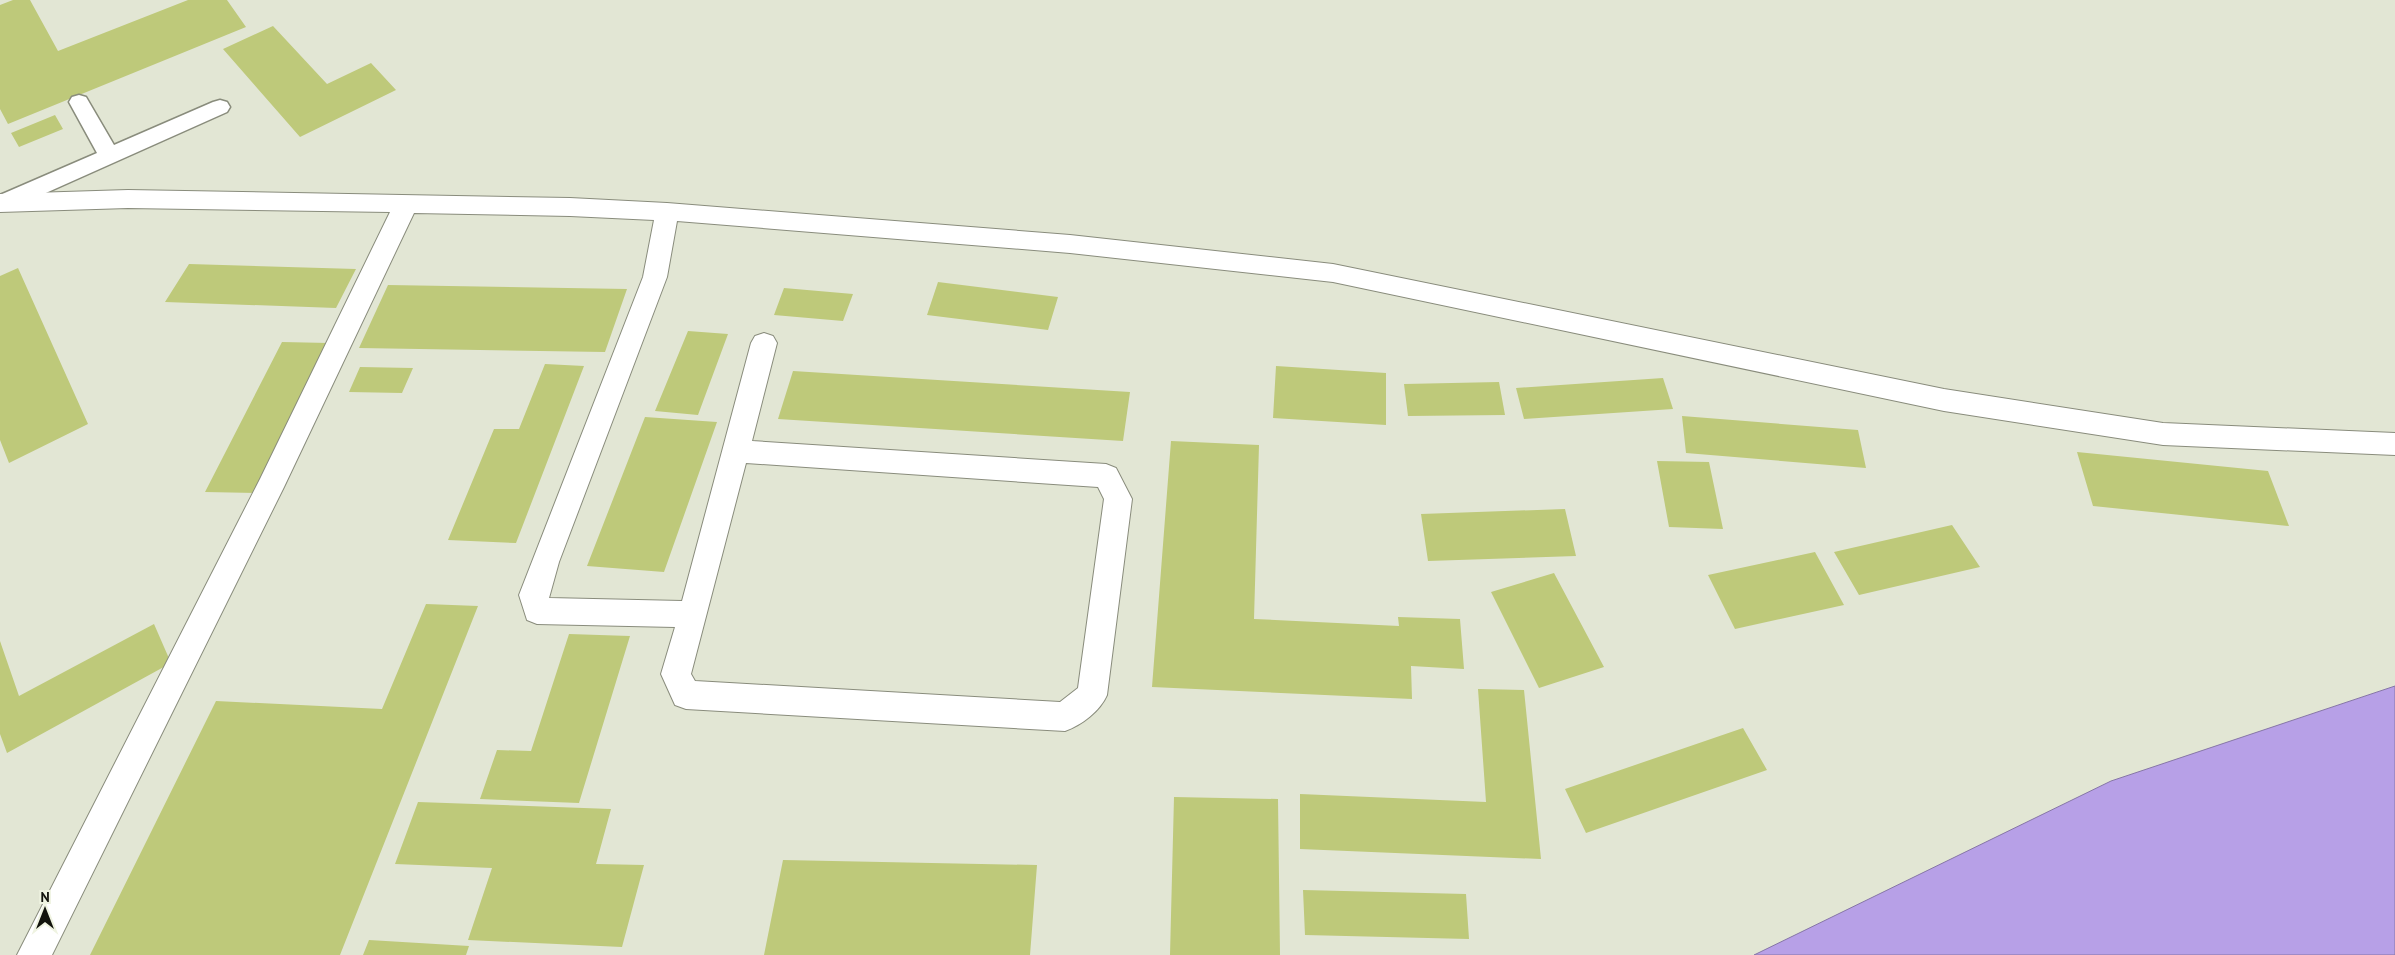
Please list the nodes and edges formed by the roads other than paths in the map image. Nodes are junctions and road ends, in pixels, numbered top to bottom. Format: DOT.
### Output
graph roads {
  1 [pos="79,102"];
  2 [pos="220,107"];
  3 [pos="109,156"];
  4 [pos="1,203"];
  5 [pos="406,204"];
  6 [pos="667,212"];
  7 [pos="764,343"];
  8 [pos="2395,444"];
  9 [pos="736,451"];
  10 [pos="693,614"];
  11 [pos="34,955"];
  1 -- 3 [label="lane"];
  2 -- 3 [label="lane"];
  3 -- 4 [label="lane"];
  4 -- 5 [label="street"];
  5 -- 6 [label="street"];
  5 -- 11 [label="street"];
  6 -- 8 [label="street"];
  6 -- 10 [label="street"];
  7 -- 9 [label="street"];
  9 -- 10 [label="street"];
  9 -- 10 [label="street"];
}
